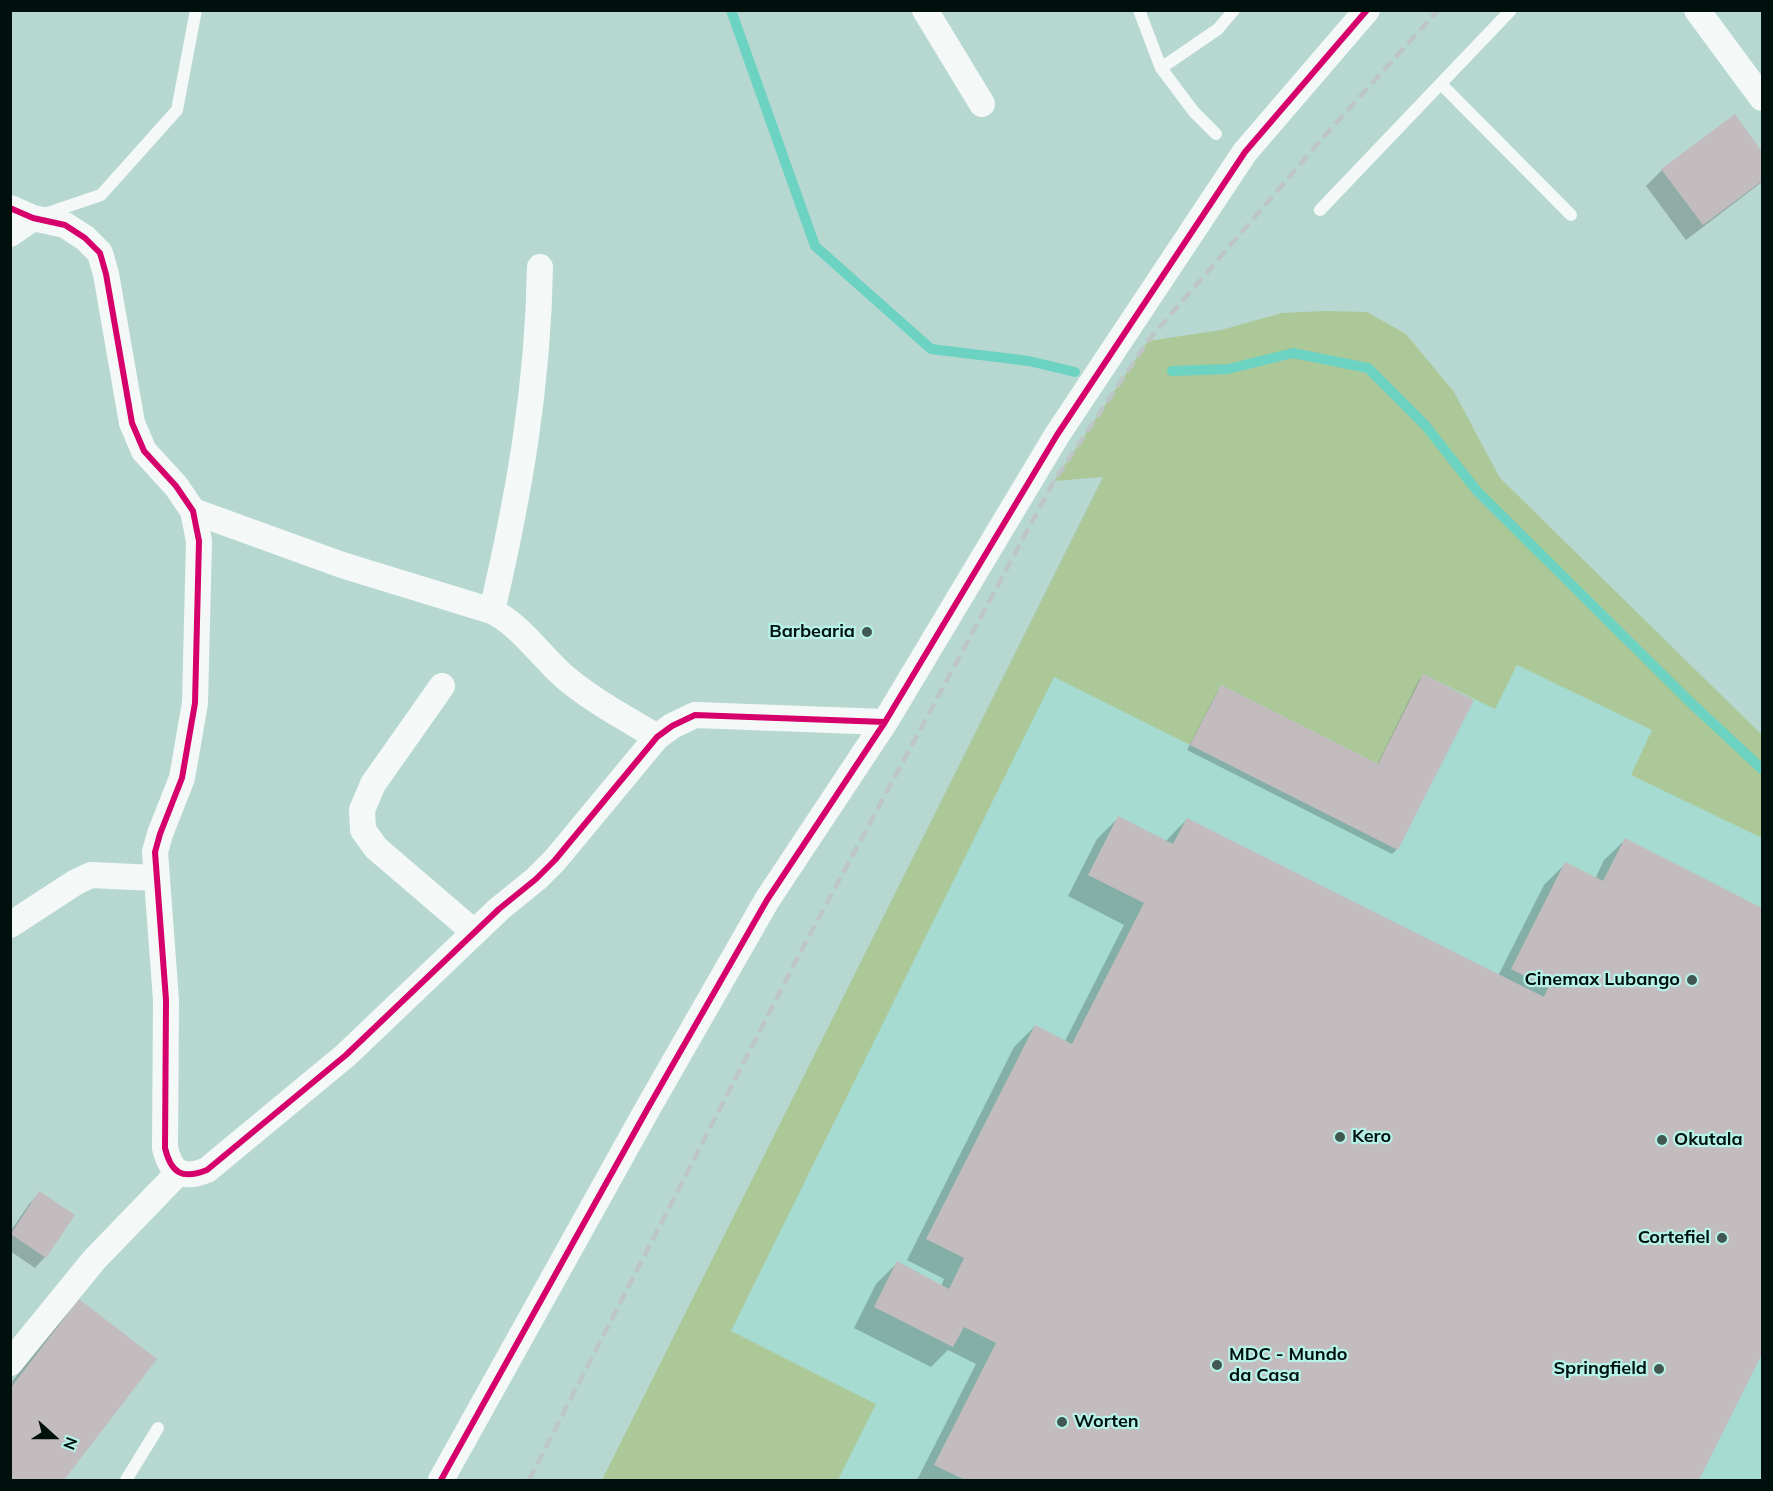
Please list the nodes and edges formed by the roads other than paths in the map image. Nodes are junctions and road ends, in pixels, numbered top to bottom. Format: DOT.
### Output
graph roads {
  1 [pos="196,10"];
  2 [pos="925,10"];
  3 [pos="1139,10"];
  4 [pos="1234,10"];
  5 [pos="1367,10"];
  6 [pos="1511,10"];
  7 [pos="1697,10"];
  8 [pos="1161,68"];
  9 [pos="1441,84"];
  10 [pos="1762,98"];
  11 [pos="982,104"];
  12 [pos="1216,135"];
  13 [pos="1320,210"];
  14 [pos="22,213"];
  15 [pos="1571,216"];
  16 [pos="10,234"];
  17 [pos="540,267"];
  18 [pos="193,511"];
  19 [pos="492,611"];
  20 [pos="442,686"];
  21 [pos="885,722"];
  22 [pos="657,737"];
  23 [pos="156,878"];
  24 [pos="10,925"];
  25 [pos="474,932"];
  26 [pos="179,1172"];
  27 [pos="10,1363"];
  28 [pos="158,1428"];
  29 [pos="126,1480"];
  30 [pos="441,1480"];
  1 -- 14 [label="lane"];
  2 -- 11 [label="street"];
  3 -- 8 [label="lane"];
  4 -- 8 [label="lane"];
  5 -- 21 [label="street"];
  6 -- 9 [label="lane"];
  7 -- 10 [label="street"];
  8 -- 12 [label="lane"];
  9 -- 13 [label="lane"];
  9 -- 15 [label="lane"];
  14 -- 16 [label="street"];
  14 -- 18 [label="street"];
  17 -- 19 [label="street"];
  18 -- 19 [label="street"];
  18 -- 23 [label="street"];
  19 -- 22 [label="street"];
  20 -- 25 [label="street"];
  21 -- 22 [label="street"];
  21 -- 30 [label="street"];
  22 -- 25 [label="street"];
  23 -- 24 [label="street"];
  23 -- 26 [label="street"];
  25 -- 26 [label="street"];
  26 -- 27 [label="street"];
  28 -- 29 [label="lane"];
}
